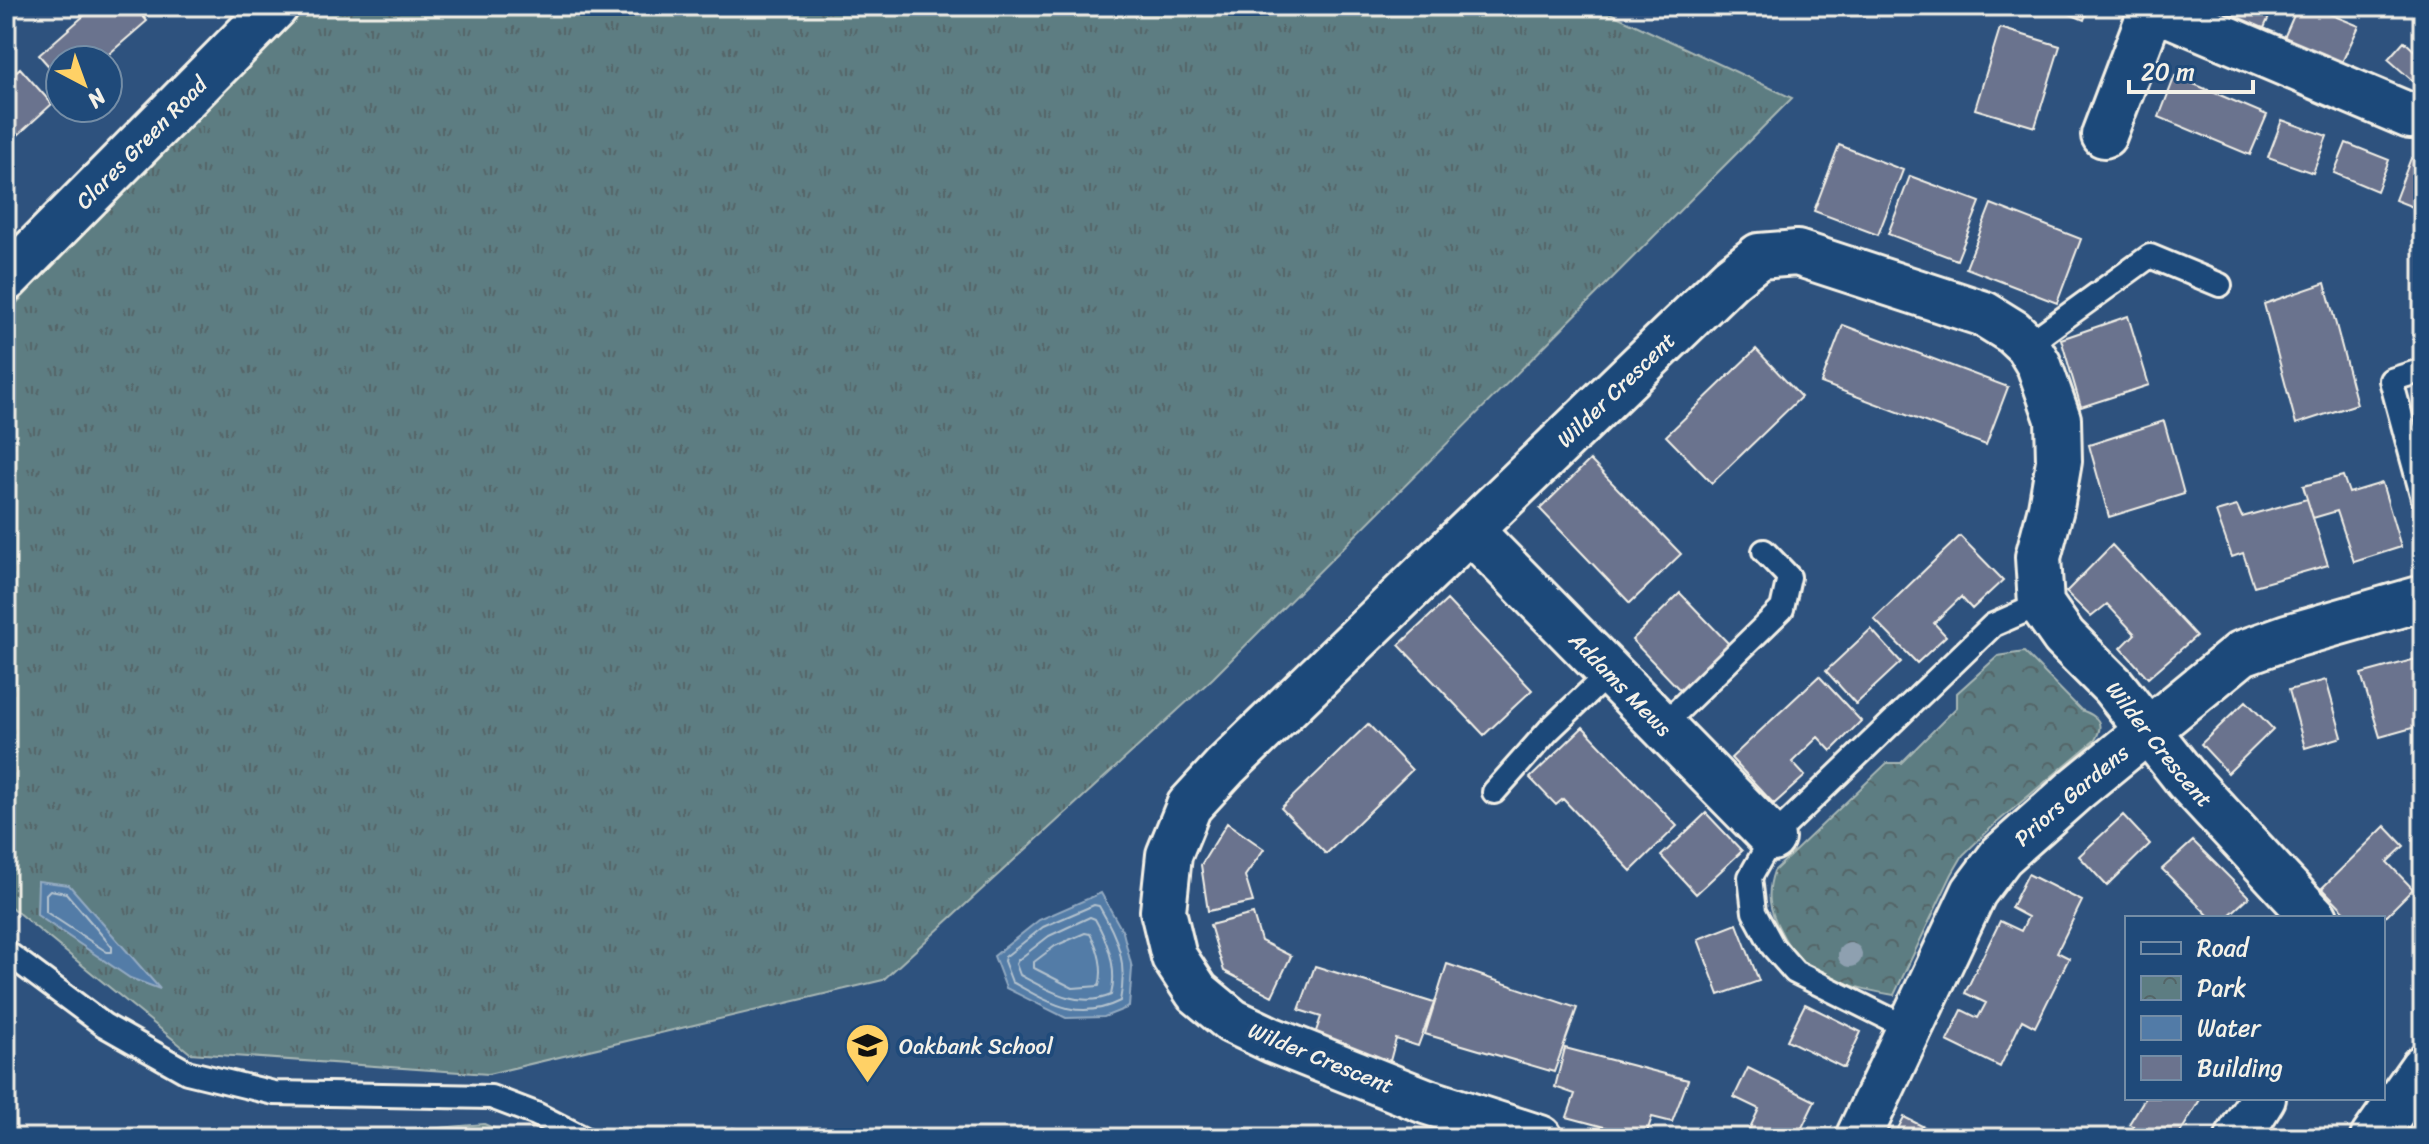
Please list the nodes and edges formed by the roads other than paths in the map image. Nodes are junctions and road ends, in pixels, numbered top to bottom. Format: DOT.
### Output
graph roads {
  1 [pos="276,6"];
  2 [pos="2152,7"];
  3 [pos="2423,114"];
  4 [pos="2104,135"];
  5 [pos="6,279"];
  6 [pos="2220,285"];
  7 [pos="2027,345"];
  8 [pos="2423,370"];
  9 [pos="2423,498"];
  10 [pos="1471,531"];
  11 [pos="1764,551"];
  12 [pos="2423,598"];
  13 [pos="2041,604"];
  14 [pos="1610,672"];
  15 [pos="1662,726"];
  16 [pos="2147,729"];
  17 [pos="1494,792"];
  18 [pos="1772,838"];
  19 [pos="2313,916"];
  20 [pos="6,952"];
  21 [pos="1908,1028"];
  22 [pos="2423,1067"];
  23 [pos="2262,1100"];
  24 [pos="583,1138"];
  25 [pos="1540,1138"];
  26 [pos="1858,1138"];
  27 [pos="2238,1138"];
  28 [pos="2373,1138"];
  1 -- 5 [label="street, Clares Green Road"];
  2 -- 3 [label="street"];
  2 -- 4 [label="street"];
  6 -- 7 [label="lane"];
  7 -- 10 [label="street, Wilder Crescent"];
  7 -- 13 [label="street, Wilder Crescent"];
  8 -- 9 [label="lane"];
  10 -- 14 [label="street, Addams Mews"];
  10 -- 25 [label="street, Wilder Crescent"];
  11 -- 15 [label="lane"];
  12 -- 16 [label="street, Priors Gardens"];
  13 -- 16 [label="street, Wilder Crescent"];
  13 -- 18 [label="lane"];
  14 -- 15 [label="street, Addams Mews"];
  14 -- 17 [label="lane"];
  15 -- 18 [label="street, Addams Mews"];
  16 -- 19 [label="street, Wilder Crescent"];
  16 -- 21 [label="street, Priors Gardens"];
  18 -- 21 [label="lane"];
  20 -- 24 [label="lane"];
  21 -- 26 [label="street, Priors Gardens"];
  22 -- 28 [label="street"];
  23 -- 27 [label="street"];
}
